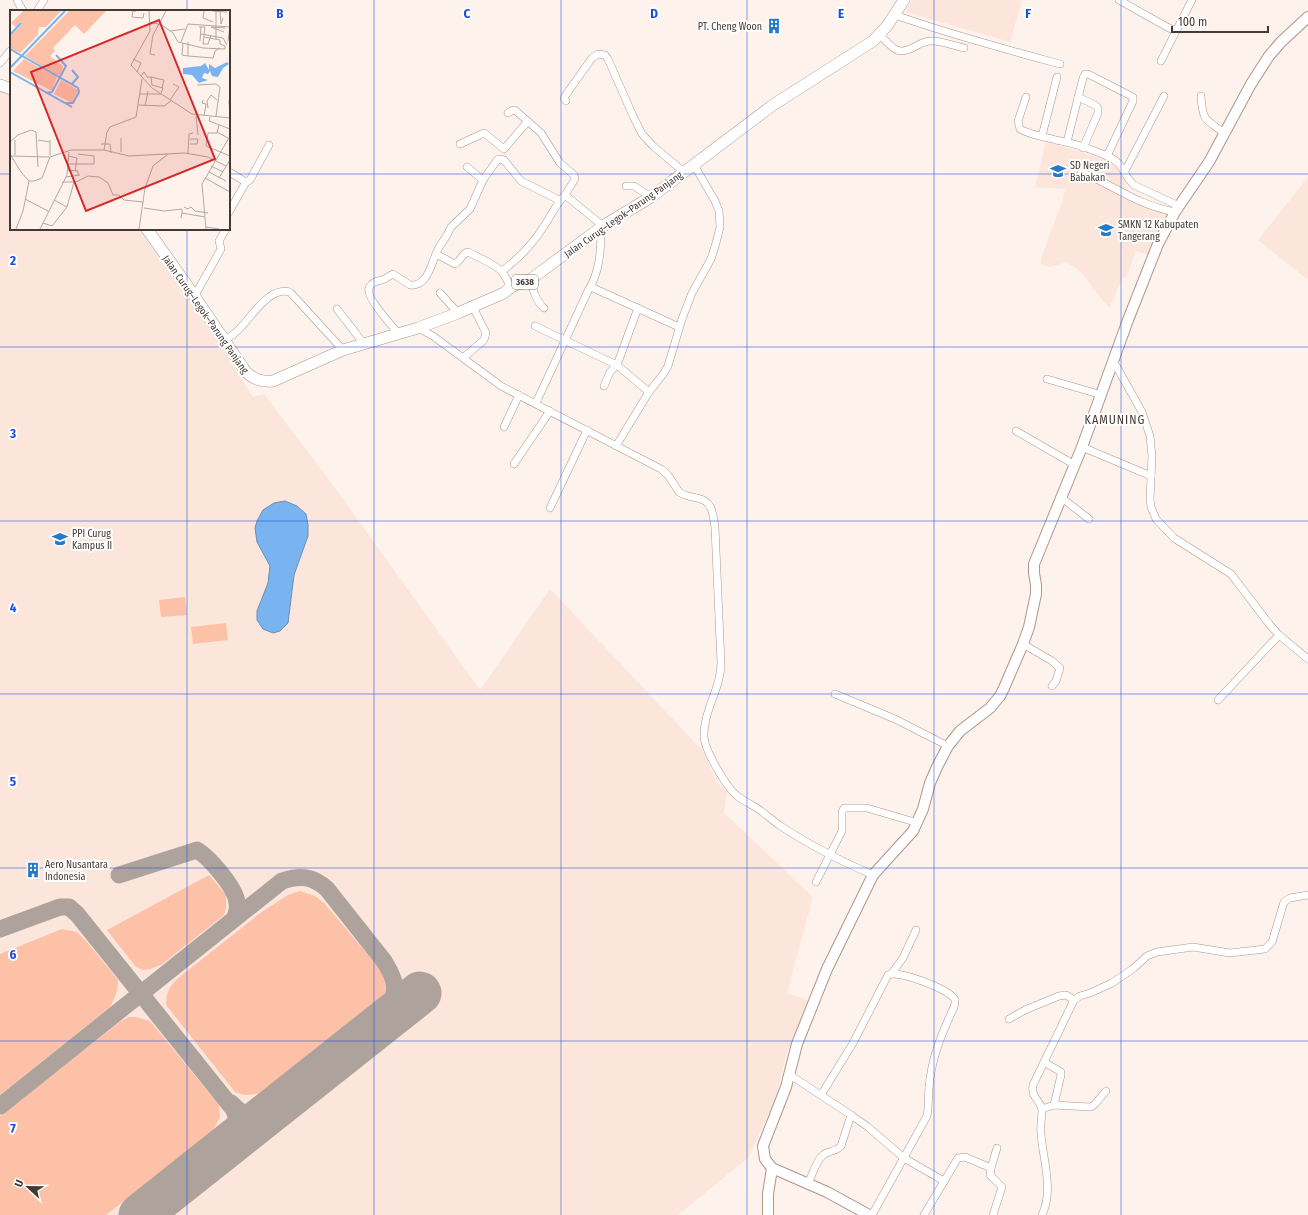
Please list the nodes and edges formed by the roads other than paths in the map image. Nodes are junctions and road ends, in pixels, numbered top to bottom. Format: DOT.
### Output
graph roads {
  1 [pos="17,0"];
  2 [pos="44,0"];
  3 [pos="904,0"];
  4 [pos="1118,0"];
  5 [pos="1192,0"];
  6 [pos="22,10"];
  7 [pos="38,10"];
  8 [pos="895,15"];
  9 [pos="1308,17"];
  10 [pos="1176,30"];
  11 [pos="880,35"];
  12 [pos="964,48"];
  13 [pos="10,51"];
  14 [pos="1161,61"];
  15 [pos="0,63"];
  16 [pos="1060,64"];
  17 [pos="1057,77"];
  18 [pos="0,85"];
  19 [pos="10,89"];
  20 [pos="1164,96"];
  21 [pos="1201,96"];
  22 [pos="1026,97"];
  23 [pos="1078,97"];
  24 [pos="566,101"];
  25 [pos="508,113"];
  26 [pos="527,122"];
  27 [pos="1225,134"];
  28 [pos="1042,136"];
  29 [pos="1067,142"];
  30 [pos="460,144"];
  31 [pos="269,145"];
  32 [pos="1083,148"];
  33 [pos="1107,156"];
  34 [pos="694,166"];
  35 [pos="467,167"];
  36 [pos="1125,171"];
  37 [pos="684,172"];
  38 [pos="1081,172"];
  39 [pos="230,173"];
  40 [pos="483,180"];
  41 [pos="246,182"];
  42 [pos="626,186"];
  43 [pos="651,197"];
  44 [pos="562,198"];
  45 [pos="1177,209"];
  46 [pos="230,210"];
  47 [pos="602,226"];
  48 [pos="147,230"];
  49 [pos="225,230"];
  50 [pos="436,254"];
  51 [pos="502,272"];
  52 [pos="531,279"];
  53 [pos="511,287"];
  54 [pos="591,287"];
  55 [pos="440,292"];
  56 [pos="194,297"];
  57 [pos="473,307"];
  58 [pos="544,308"];
  59 [pos="638,308"];
  60 [pos="337,309"];
  61 [pos="458,313"];
  62 [pos="535,326"];
  63 [pos="680,326"];
  64 [pos="418,328"];
  65 [pos="398,333"];
  66 [pos="225,340"];
  67 [pos="565,340"];
  68 [pos="364,344"];
  69 [pos="343,350"];
  70 [pos="463,358"];
  71 [pos="1114,362"];
  72 [pos="617,365"];
  73 [pos="1047,379"];
  74 [pos="604,386"];
  75 [pos="649,392"];
  76 [pos="519,395"];
  77 [pos="1102,395"];
  78 [pos="536,403"];
  79 [pos="550,411"];
  80 [pos="504,427"];
  81 [pos="587,430"];
  82 [pos="1016,431"];
  83 [pos="616,446"];
  84 [pos="1082,447"];
  85 [pos="514,464"];
  86 [pos="1075,465"];
  87 [pos="1151,476"];
  88 [pos="1062,498"];
  89 [pos="550,508"];
  90 [pos="1089,519"];
  91 [pos="1279,635"];
  92 [pos="1023,644"];
  93 [pos="1308,659"];
  94 [pos="1052,686"];
  95 [pos="835,694"];
  96 [pos="1218,700"];
  97 [pos="948,746"];
  98 [pos="918,823"];
  99 [pos="830,855"];
  100 [pos="873,875"];
  101 [pos="816,882"];
  102 [pos="1308,896"];
  103 [pos="916,930"];
  104 [pos="892,973"];
  105 [pos="1074,1000"];
  106 [pos="1009,1019"];
  107 [pos="1044,1062"];
  108 [pos="790,1075"];
  109 [pos="1106,1091"];
  110 [pos="822,1095"];
  111 [pos="1054,1105"];
  112 [pos="1042,1109"];
  113 [pos="851,1115"];
  114 [pos="997,1148"];
  115 [pos="904,1158"];
  116 [pos="772,1168"];
  117 [pos="990,1168"];
  118 [pos="944,1181"];
  119 [pos="808,1184"];
  120 [pos="768,1215"];
  121 [pos="871,1215"];
  122 [pos="924,1215"];
  123 [pos="993,1215"];
  124 [pos="1042,1215"];
  1 -- 6 [label="street"];
  2 -- 7 [label="street"];
  3 -- 8 [label="main road, Jalan Curug–Legok–Parung Panjang / 3638"];
  4 -- 10 [label="street"];
  5 -- 10 [label="street"];
  8 -- 11 [label="main road, Jalan Curug–Legok–Parung Panjang / 3638"];
  8 -- 16 [label="street"];
  9 -- 27 [label="street"];
  10 -- 14 [label="street"];
  11 -- 12 [label="street"];
  11 -- 34 [label="main road, Jalan Curug–Legok–Parung Panjang / 3638"];
  13 -- 15 [label="street"];
  17 -- 28 [label="street"];
  18 -- 19 [label="main road"];
  20 -- 36 [label="street"];
  21 -- 27 [label="street"];
  22 -- 28 [label="street"];
  23 -- 29 [label="street"];
  23 -- 32 [label="street"];
  23 -- 33 [label="street"];
  24 -- 37 [label="street"];
  25 -- 26 [label="street"];
  26 -- 30 [label="street"];
  26 -- 44 [label="street"];
  27 -- 45 [label="street"];
  28 -- 29 [label="street"];
  29 -- 32 [label="street"];
  31 -- 41 [label="street"];
  32 -- 33 [label="street"];
  33 -- 36 [label="street"];
  34 -- 37 [label="main road, Jalan Curug–Legok–Parung Panjang / 3638"];
  34 -- 63 [label="street"];
  35 -- 40 [label="street"];
  36 -- 45 [label="street"];
  37 -- 43 [label="main road, Jalan Curug–Legok–Parung Panjang / 3638"];
  38 -- 45 [label="street"];
  39 -- 41 [label="street"];
  40 -- 44 [label="street"];
  40 -- 50 [label="street"];
  41 -- 46 [label="street"];
  42 -- 43 [label="street"];
  43 -- 47 [label="main road, Jalan Curug–Legok–Parung Panjang / 3638"];
  44 -- 47 [label="street"];
  44 -- 51 [label="street"];
  45 -- 71 [label="street"];
  47 -- 52 [label="main road, Jalan Curug–Legok–Parung Panjang / 3638"];
  47 -- 54 [label="street"];
  48 -- 56 [label="main road, Jalan Curug–Legok–Parung Panjang / 3638"];
  49 -- 56 [label="street"];
  50 -- 51 [label="street"];
  50 -- 65 [label="street"];
  51 -- 53 [label="street"];
  52 -- 53 [label="main road, Jalan Curug–Legok–Parung Panjang / 3638"];
  52 -- 58 [label="street"];
  53 -- 57 [label="main road, Jalan Curug–Legok–Parung Panjang / 3638"];
  54 -- 59 [label="street"];
  54 -- 67 [label="street"];
  55 -- 61 [label="street"];
  56 -- 66 [label="main road, Jalan Curug–Legok–Parung Panjang / 3638"];
  57 -- 61 [label="main road, Jalan Curug–Legok–Parung Panjang / 3638"];
  57 -- 70 [label="street"];
  59 -- 63 [label="street"];
  59 -- 72 [label="street"];
  60 -- 68 [label="street"];
  61 -- 64 [label="main road, Jalan Curug–Legok–Parung Panjang / 3638"];
  62 -- 67 [label="street"];
  63 -- 75 [label="street"];
  64 -- 65 [label="main road, Jalan Curug–Legok–Parung Panjang / 3638"];
  64 -- 70 [label="street"];
  65 -- 68 [label="main road, Jalan Curug–Legok–Parung Panjang / 3638"];
  66 -- 69 [label="main road, Jalan Curug–Legok–Parung Panjang / 3638"];
  66 -- 69 [label="street"];
  67 -- 72 [label="street"];
  67 -- 78 [label="street"];
  68 -- 69 [label="main road, Jalan Curug–Legok–Parung Panjang / 3638"];
  70 -- 76 [label="street"];
  71 -- 77 [label="street"];
  71 -- 87 [label="street"];
  72 -- 74 [label="street"];
  72 -- 75 [label="street"];
  73 -- 77 [label="street"];
  75 -- 83 [label="street"];
  76 -- 78 [label="street"];
  76 -- 80 [label="street"];
  77 -- 84 [label="street"];
  78 -- 79 [label="street"];
  79 -- 81 [label="street"];
  79 -- 85 [label="street"];
  81 -- 83 [label="street"];
  81 -- 89 [label="street"];
  82 -- 86 [label="street"];
  83 -- 99 [label="street"];
  84 -- 86 [label="street"];
  84 -- 87 [label="street"];
  86 -- 88 [label="street"];
  87 -- 91 [label="street"];
  88 -- 90 [label="street"];
  88 -- 92 [label="street"];
  91 -- 93 [label="street"];
  91 -- 96 [label="street"];
  92 -- 94 [label="street"];
  92 -- 97 [label="street"];
  95 -- 97 [label="street"];
  97 -- 98 [label="street"];
  98 -- 99 [label="street"];
  98 -- 100 [label="street"];
  99 -- 100 [label="street"];
  99 -- 101 [label="street"];
  100 -- 108 [label="street"];
  102 -- 105 [label="street"];
  103 -- 104 [label="street"];
  104 -- 110 [label="street"];
  104 -- 115 [label="street"];
  105 -- 106 [label="street"];
  105 -- 107 [label="street"];
  107 -- 111 [label="street"];
  107 -- 112 [label="street"];
  108 -- 110 [label="street"];
  108 -- 116 [label="street"];
  109 -- 111 [label="street"];
  110 -- 113 [label="street"];
  111 -- 112 [label="street"];
  112 -- 124 [label="street"];
  113 -- 115 [label="street"];
  113 -- 119 [label="street"];
  114 -- 117 [label="street"];
  115 -- 118 [label="street"];
  115 -- 121 [label="street"];
  116 -- 119 [label="street"];
  116 -- 120 [label="street"];
  117 -- 118 [label="street"];
  117 -- 123 [label="street"];
  118 -- 122 [label="street"];
  119 -- 121 [label="street"];
}
